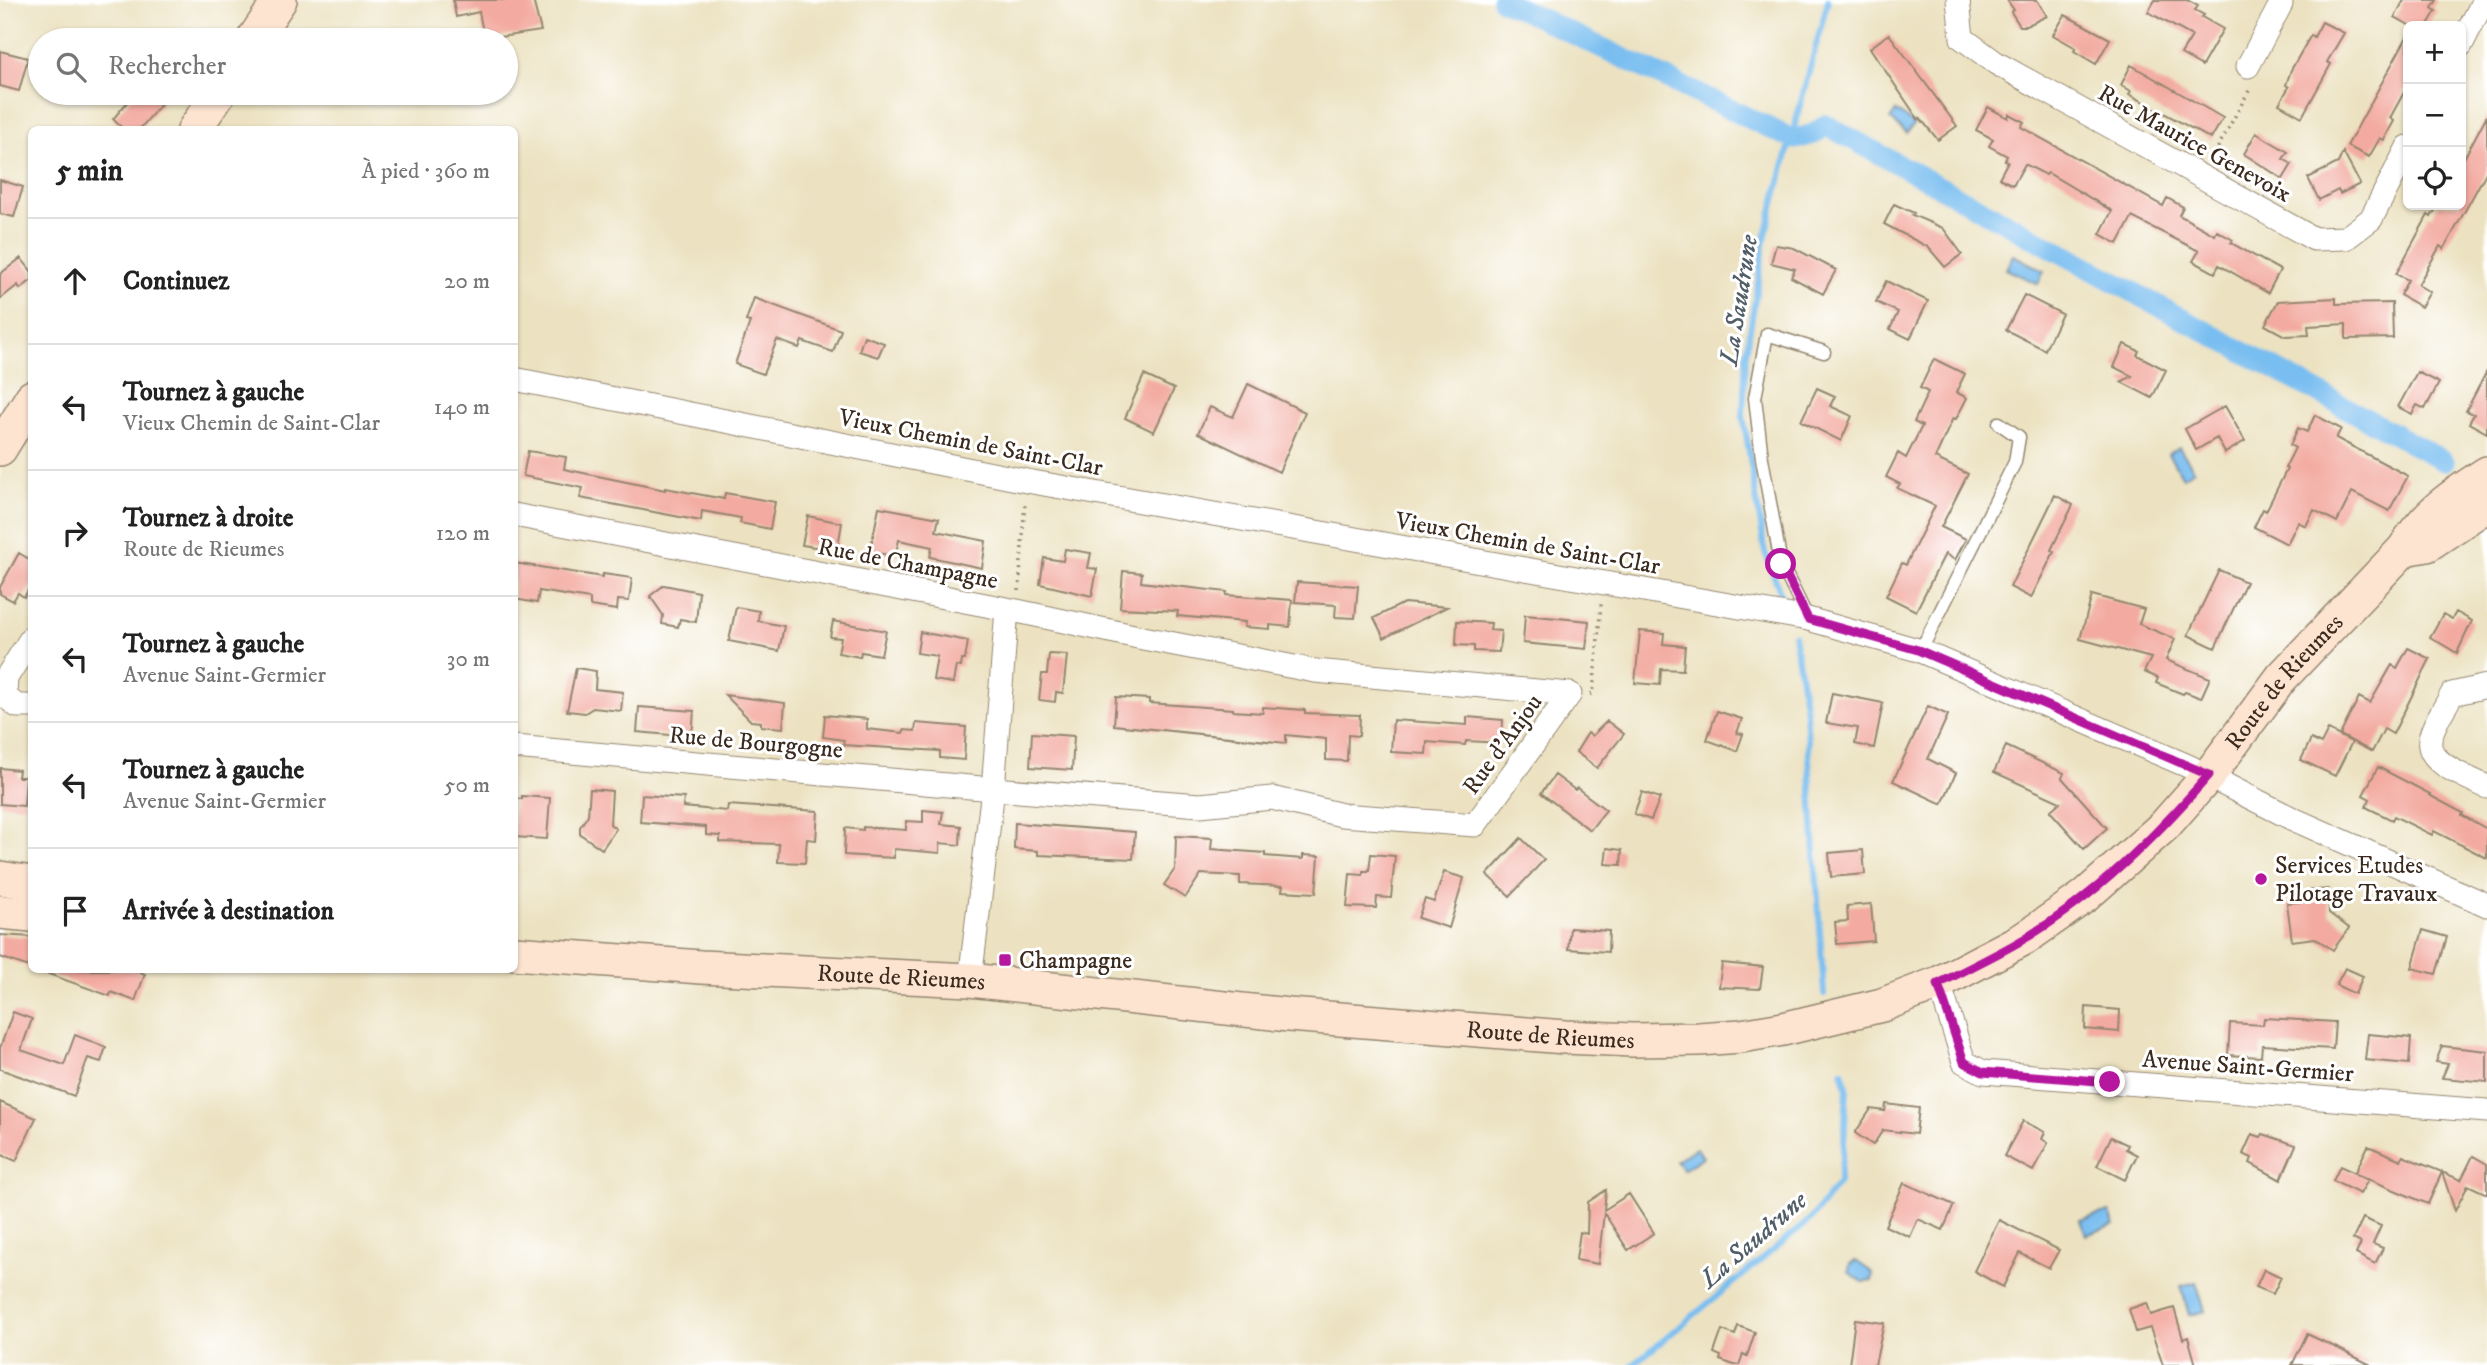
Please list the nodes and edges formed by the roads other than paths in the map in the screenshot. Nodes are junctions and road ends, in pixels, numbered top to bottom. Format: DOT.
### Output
graph roads {
  1 [pos="280,0"];
  2 [pos="1958,0"];
  3 [pos="2484,0"];
  4 [pos="2277,1"];
  5 [pos="261,28"];
  6 [pos="2466,35"];
  7 [pos="2248,66"];
  8 [pos="211,105"];
  9 [pos="197,126"];
  10 [pos="2403,157"];
  11 [pos="1824,352"];
  12 [pos="518,380"];
  13 [pos="28,404"];
  14 [pos="1999,423"];
  15 [pos="0,449"];
  16 [pos="2487,472"];
  17 [pos="2487,505"];
  18 [pos="518,516"];
  19 [pos="2403,549"];
  20 [pos="1012,610"];
  21 [pos="1808,619"];
  22 [pos="28,643"];
  23 [pos="1918,650"];
  24 [pos="2487,686"];
  25 [pos="28,706"];
  26 [pos="518,747"];
  27 [pos="2209,775"];
  28 [pos="2487,787"];
  29 [pos="993,789"];
  30 [pos="0,878"];
  31 [pos="28,882"];
  32 [pos="2487,905"];
  33 [pos="0,912"];
  34 [pos="28,915"];
  35 [pos="518,953"];
  36 [pos="970,980"];
  37 [pos="1938,984"];
  38 [pos="2487,1111"];
  1 -- 5 [label="main road"];
  2 -- 10 [label="street, Rue Maurice Genevoix"];
  3 -- 6 [label="street"];
  4 -- 7 [label="street"];
  8 -- 9 [label="main road"];
  11 -- 21 [label="lane"];
  12 -- 21 [label="street, Vieux Chemin de Saint-Clar"];
  13 -- 15 [label="main road"];
  14 -- 23 [label="lane"];
  16 -- 19 [label="main road, Route de Rieumes"];
  17 -- 19 [label="main road, Route de Rieumes"];
  18 -- 20 [label="street, Rue de Champagne"];
  19 -- 27 [label="main road, Route de Rieumes"];
  20 -- 29 [label="street, Rue de Champagne"];
  20 -- 29 [label="street, Rue d'Anjou"];
  21 -- 23 [label="street, Vieux Chemin de Saint-Clar"];
  22 -- 25 [label="street"];
  23 -- 27 [label="street, Vieux Chemin de Saint-Clar"];
  24 -- 28 [label="street"];
  26 -- 29 [label="street, Rue de Bourgogne"];
  27 -- 32 [label="street, Vieux Chemin de Saint-Clar"];
  27 -- 37 [label="main road, Route de Rieumes"];
  29 -- 36 [label="street, Rue de Champagne"];
  30 -- 31 [label="main road"];
  33 -- 34 [label="main road"];
  35 -- 36 [label="main road, Route de Rieumes"];
  36 -- 37 [label="main road, Route de Rieumes"];
  37 -- 38 [label="street, Avenue Saint-Germier"];
}
